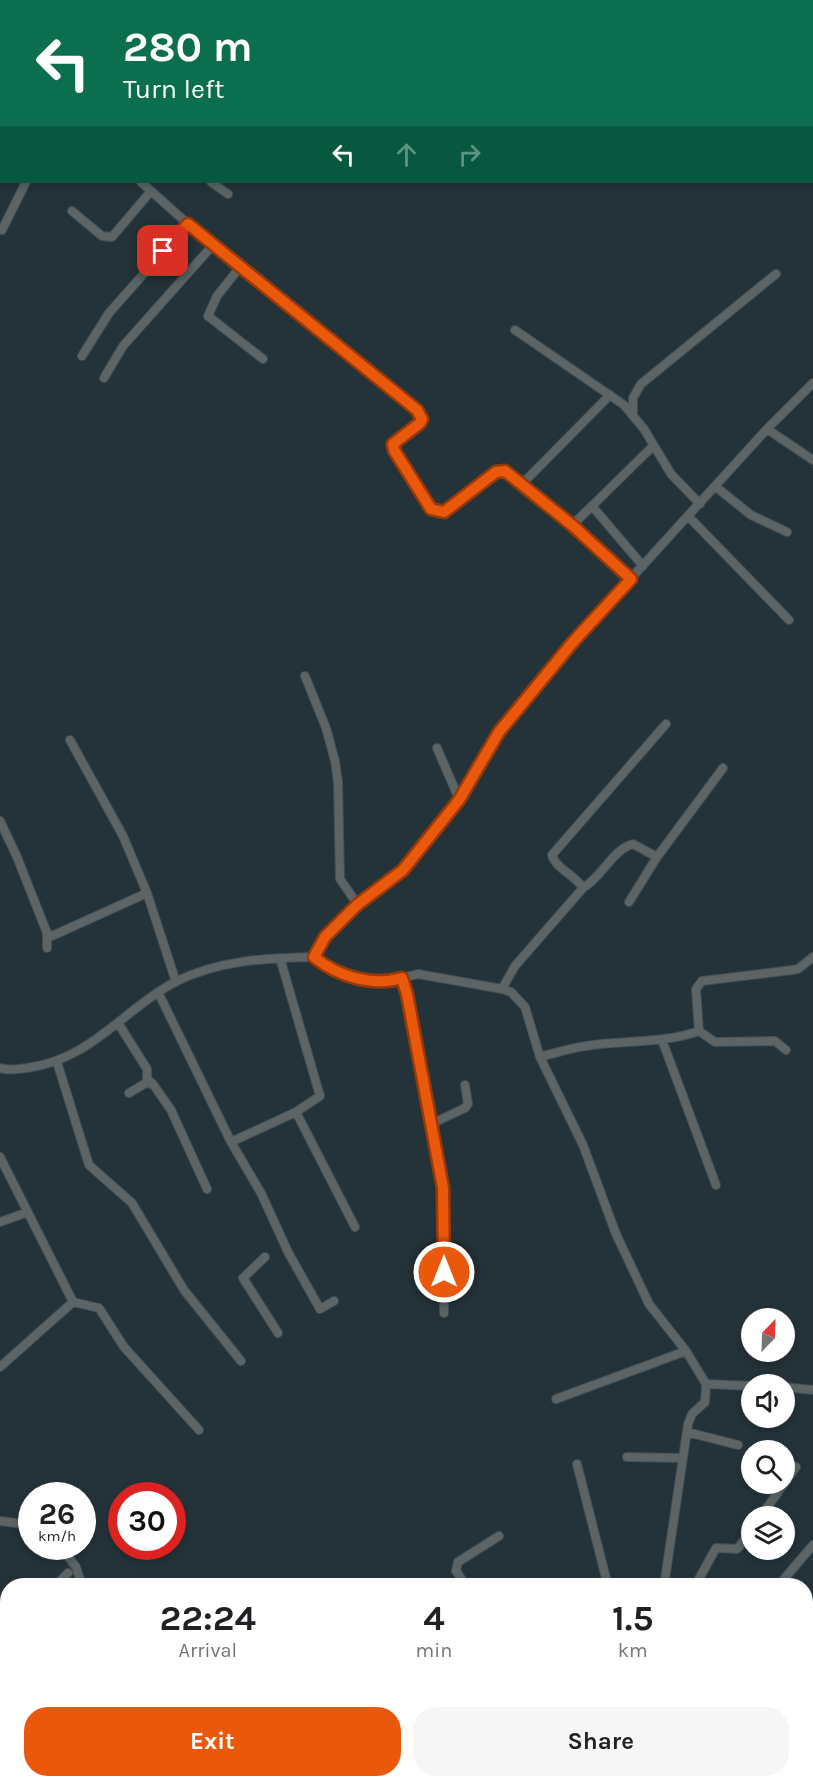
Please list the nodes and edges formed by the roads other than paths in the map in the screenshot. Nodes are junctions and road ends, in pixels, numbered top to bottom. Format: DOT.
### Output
graph roads {
  1 [pos="26,183"];
  2 [pos="142,183"];
  3 [pos="212,183"];
  4 [pos="151,191"];
  5 [pos="228,194"];
  6 [pos="72,211"];
  7 [pos="188,224"];
  8 [pos="2,230"];
  9 [pos="213,245"];
  10 [pos="240,267"];
  11 [pos="776,274"];
  12 [pos="515,330"];
  13 [pos="82,356"];
  14 [pos="263,359"];
  15 [pos="104,378"];
  16 [pos="813,384"];
  17 [pos="610,395"];
  18 [pos="633,413"];
  19 [pos="768,429"];
  20 [pos="653,446"];
  21 [pos="813,460"];
  22 [pos="523,483"];
  23 [pos="716,487"];
  24 [pos="700,504"];
  25 [pos="592,506"];
  26 [pos="689,517"];
  27 [pos="572,525"];
  28 [pos="787,532"];
  29 [pos="643,566"];
  30 [pos="631,579"];
  31 [pos="789,620"];
  32 [pos="305,676"];
  33 [pos="666,724"];
  34 [pos="70,740"];
  35 [pos="437,747"];
  36 [pos="723,768"];
  37 [pos="459,800"];
  38 [pos="0,821"];
  39 [pos="657,857"];
  40 [pos="583,888"];
  41 [pos="147,893"];
  42 [pos="629,902"];
  43 [pos="357,905"];
  44 [pos="47,933"];
  45 [pos="46,948"];
  46 [pos="314,957"];
  47 [pos="813,957"];
  48 [pos="280,958"];
  49 [pos="402,978"];
  50 [pos="176,982"];
  51 [pos="502,989"];
  52 [pos="159,994"];
  53 [pos="118,1023"];
  54 [pos="699,1030"];
  55 [pos="662,1040"];
  56 [pos="786,1050"];
  57 [pos="540,1057"];
  58 [pos="57,1062"];
  59 [pos="0,1068"];
  60 [pos="153,1084"];
  61 [pos="465,1085"];
  62 [pos="129,1093"];
  63 [pos="296,1112"];
  64 [pos="431,1124"];
  65 [pos="231,1142"];
  66 [pos="0,1157"];
  67 [pos="716,1185"];
  68 [pos="207,1189"];
  69 [pos="28,1212"];
  70 [pos="0,1222"];
  71 [pos="355,1227"];
  72 [pos="265,1257"];
  73 [pos="334,1301"];
  74 [pos="73,1302"];
  75 [pos="444,1313"];
  76 [pos="278,1333"];
  77 [pos="686,1351"];
  78 [pos="241,1361"];
  79 [pos="0,1366"];
  80 [pos="706,1384"];
  81 [pos="741,1386"];
  82 [pos="795,1388"];
  83 [pos="813,1390"];
  84 [pos="556,1399"];
  85 [pos="199,1430"];
  86 [pos="687,1432"];
  87 [pos="738,1444"];
  88 [pos="627,1457"];
  89 [pos="682,1458"];
  90 [pos="577,1464"];
  91 [pos="796,1467"];
  92 [pos="769,1506"];
  93 [pos="0,1521"];
  94 [pos="18,1523"];
  95 [pos="499,1536"];
  96 [pos="741,1544"];
  97 [pos="813,1545"];
  98 [pos="70,1560"];
  99 [pos="68,1573"];
  100 [pos="63,1578"];
  101 [pos="79,1578"];
  102 [pos="461,1578"];
  103 [pos="606,1578"];
  104 [pos="665,1578"];
  105 [pos="699,1578"];
  106 [pos="785,1578"];
  1 -- 8 [label="street"];
  2 -- 4 [label="street"];
  3 -- 5 [label="street"];
  4 -- 6 [label="street"];
  4 -- 7 [label="street"];
  7 -- 9 [label="street"];
  7 -- 13 [label="street"];
  9 -- 10 [label="street"];
  9 -- 15 [label="street"];
  10 -- 14 [label="street"];
  10 -- 22 [label="street"];
  11 -- 18 [label="street"];
  12 -- 17 [label="street"];
  16 -- 19 [label="street"];
  17 -- 18 [label="street"];
  17 -- 22 [label="street"];
  18 -- 20 [label="street"];
  19 -- 21 [label="street"];
  19 -- 23 [label="street"];
  20 -- 24 [label="street"];
  20 -- 25 [label="street"];
  22 -- 27 [label="street"];
  23 -- 24 [label="street"];
  23 -- 28 [label="street"];
  24 -- 26 [label="street"];
  25 -- 27 [label="street"];
  25 -- 29 [label="street"];
  26 -- 29 [label="street"];
  26 -- 31 [label="street"];
  27 -- 30 [label="street"];
  29 -- 30 [label="street"];
  30 -- 37 [label="street"];
  32 -- 43 [label="street"];
  33 -- 40 [label="street"];
  34 -- 41 [label="street"];
  35 -- 37 [label="street"];
  36 -- 39 [label="street"];
  37 -- 43 [label="street"];
  38 -- 44 [label="street"];
  39 -- 40 [label="street"];
  39 -- 42 [label="street"];
  40 -- 51 [label="street"];
  41 -- 44 [label="street"];
  41 -- 50 [label="street"];
  43 -- 46 [label="street"];
  44 -- 45 [label="street"];
  46 -- 48 [label="street"];
  46 -- 49 [label="street"];
  47 -- 54 [label="street"];
  48 -- 50 [label="street"];
  48 -- 63 [label="street"];
  49 -- 51 [label="street"];
  49 -- 64 [label="street"];
  50 -- 52 [label="street"];
  51 -- 57 [label="street"];
  52 -- 53 [label="street"];
  52 -- 65 [label="street"];
  53 -- 58 [label="street"];
  53 -- 60 [label="street"];
  54 -- 55 [label="street"];
  54 -- 56 [label="street"];
  55 -- 57 [label="street"];
  55 -- 67 [label="street"];
  57 -- 77 [label="street"];
  58 -- 59 [label="street"];
  58 -- 78 [label="street"];
  60 -- 62 [label="street"];
  60 -- 68 [label="street"];
  61 -- 64 [label="street"];
  63 -- 65 [label="street"];
  63 -- 71 [label="street"];
  64 -- 75 [label="street"];
  65 -- 73 [label="street"];
  66 -- 69 [label="street"];
  69 -- 70 [label="street"];
  69 -- 74 [label="street"];
  72 -- 76 [label="street"];
  74 -- 79 [label="street"];
  74 -- 85 [label="street"];
  77 -- 80 [label="street"];
  77 -- 84 [label="street"];
  80 -- 81 [label="street"];
  80 -- 86 [label="street"];
  82 -- 83 [label="street"];
  86 -- 87 [label="street"];
  86 -- 89 [label="street"];
  88 -- 89 [label="street"];
  89 -- 104 [label="street"];
  90 -- 103 [label="street"];
  91 -- 92 [label="street"];
  93 -- 94 [label="street"];
  95 -- 102 [label="street"];
  96 -- 105 [label="street"];
  97 -- 106 [label="street"];
  98 -- 101 [label="street"];
  99 -- 100 [label="street"];
}
